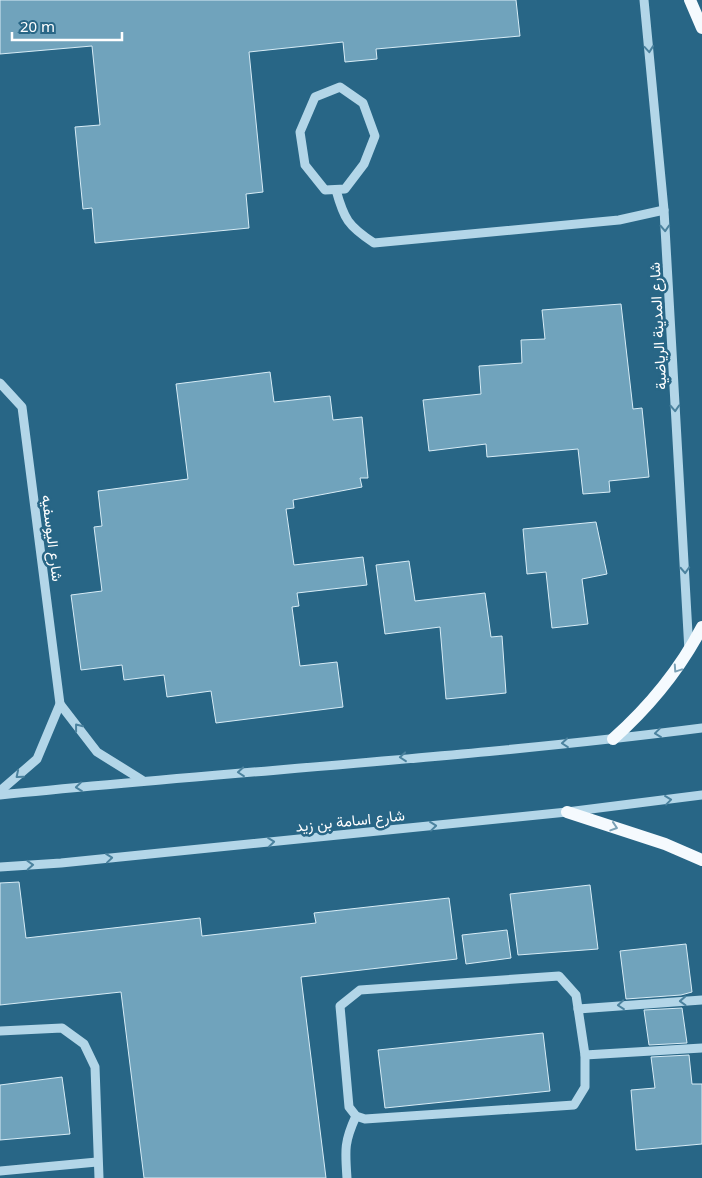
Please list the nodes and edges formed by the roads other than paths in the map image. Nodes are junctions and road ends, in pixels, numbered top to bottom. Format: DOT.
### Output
graph roads {
  1 [pos="644,0"];
  2 [pos="690,0"];
  3 [pos="702,28"];
  4 [pos="336,190"];
  5 [pos="664,210"];
  6 [pos="0,383"];
  7 [pos="702,627"];
  8 [pos="689,651"];
  9 [pos="60,704"];
  10 [pos="702,728"];
  11 [pos="613,739"];
  12 [pos="142,780"];
  13 [pos="0,791"];
  14 [pos="0,795"];
  15 [pos="702,795"];
  16 [pos="567,812"];
  17 [pos="702,860"];
  18 [pos="0,867"];
  19 [pos="702,1000"];
  20 [pos="578,1009"];
  21 [pos="0,1031"];
  22 [pos="702,1048"];
  23 [pos="585,1055"];
  24 [pos="356,1116"];
  25 [pos="97,1162"];
  26 [pos="0,1171"];
  27 [pos="99,1178"];
  28 [pos="347,1178"];
  1 -- 5 [label="street, شارع المدينة الرياضية, one-way"];
  2 -- 3 [label="main road"];
  4 -- 4 [label="street"];
  4 -- 5 [label="street"];
  5 -- 8 [label="street, شارع المدينة الرياضية, one-way"];
  6 -- 9 [label="street, شارع اليوسفيه"];
  7 -- 8 [label="main road"];
  8 -- 11 [label="main road, one-way"];
  12 -- 9 [label="street, one-way"];
  9 -- 13 [label="street, شارع اليوسفيه, one-way"];
  10 -- 11 [label="street, one-way"];
  11 -- 12 [label="street, one-way"];
  12 -- 14 [label="street, one-way"];
  16 -- 15 [label="street, شارع اسامة بن زيد, one-way"];
  16 -- 17 [label="main road, one-way"];
  18 -- 16 [label="street, شارع اسامة بن زيد, one-way"];
  19 -- 20 [label="street, one-way"];
  20 -- 23 [label="street"];
  20 -- 24 [label="street"];
  21 -- 25 [label="street"];
  22 -- 23 [label="street"];
  23 -- 24 [label="street"];
  24 -- 28 [label="street"];
  25 -- 26 [label="street"];
  25 -- 27 [label="street"];
}
